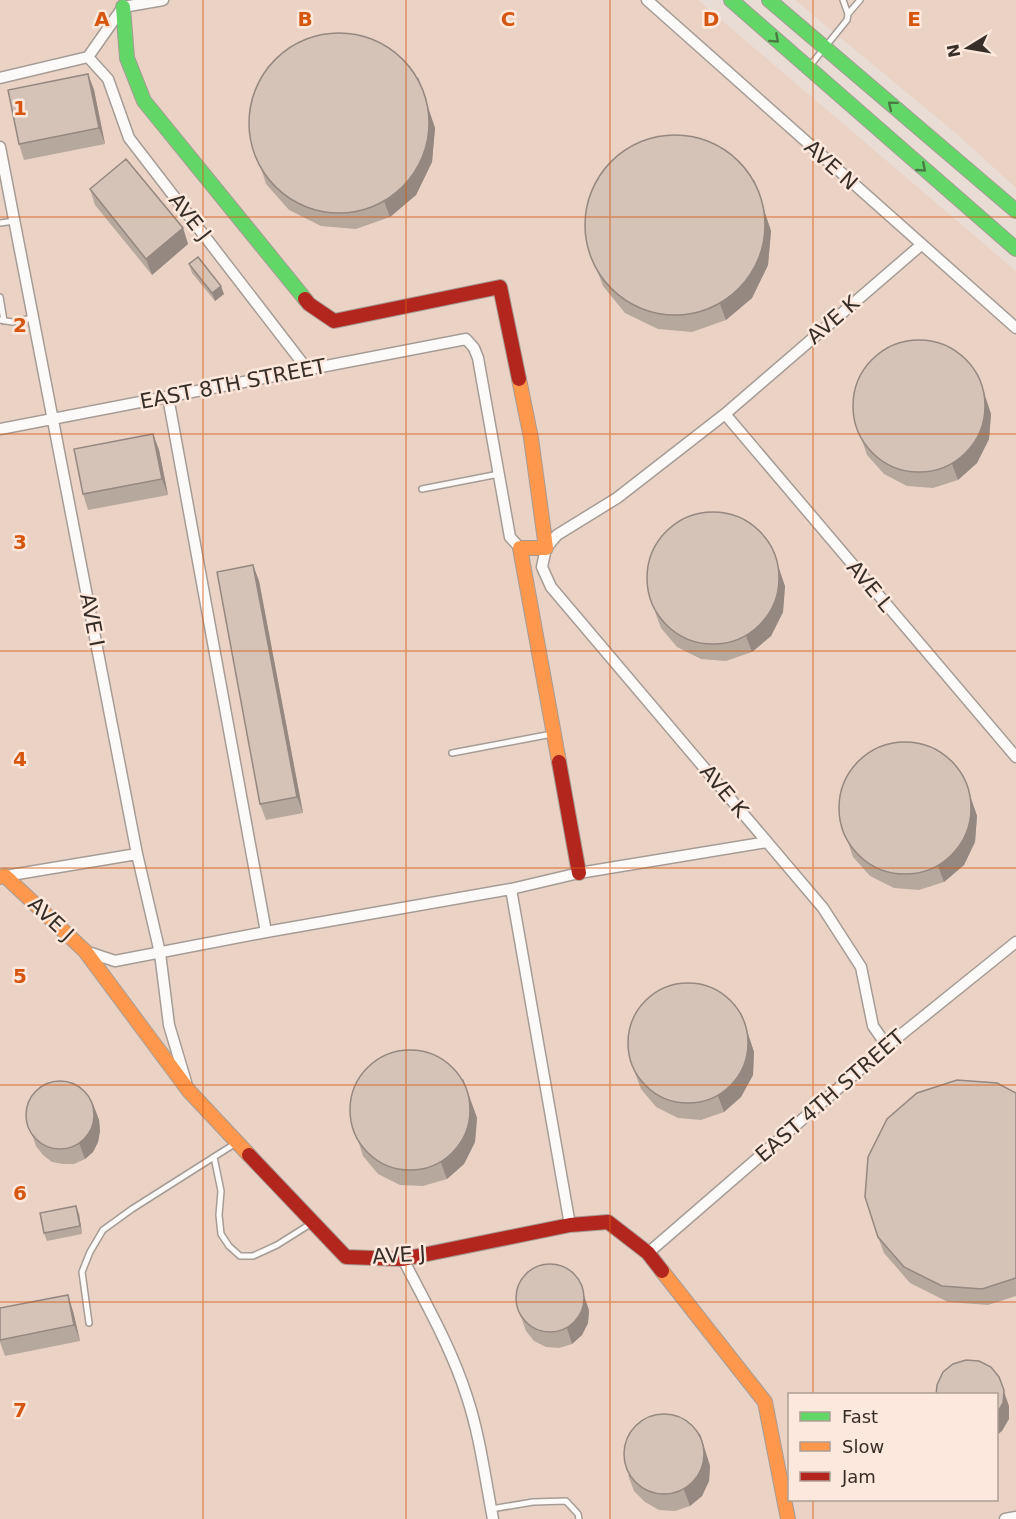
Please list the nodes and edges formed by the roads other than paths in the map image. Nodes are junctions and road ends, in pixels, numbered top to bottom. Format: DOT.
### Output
graph roads {
  1 [pos="163,0"];
  2 [pos="647,0"];
  3 [pos="731,0"];
  4 [pos="769,0"];
  5 [pos="843,0"];
  6 [pos="860,0"];
  7 [pos="123,7"];
  8 [pos="848,14"];
  9 [pos="825,48"];
  10 [pos="87,57"];
  11 [pos="808,69"];
  12 [pos="0,78"];
  13 [pos="0,147"];
  14 [pos="1016,211"];
  15 [pos="14,221"];
  16 [pos="0,223"];
  17 [pos="921,245"];
  18 [pos="1016,249"];
  19 [pos="0,297"];
  20 [pos="33,318"];
  21 [pos="2,320"];
  22 [pos="1016,328"];
  23 [pos="307,369"];
  24 [pos="168,397"];
  25 [pos="725,414"];
  26 [pos="53,420"];
  27 [pos="0,429"];
  28 [pos="499,474"];
  29 [pos="422,489"];
  30 [pos="520,548"];
  31 [pos="546,548"];
  32 [pos="554,734"];
  33 [pos="452,753"];
  34 [pos="1016,757"];
  35 [pos="767,842"];
  36 [pos="137,854"];
  37 [pos="579,873"];
  38 [pos="2,877"];
  39 [pos="510,889"];
  40 [pos="266,932"];
  41 [pos="1016,942"];
  42 [pos="86,951"];
  43 [pos="160,952"];
  44 [pos="887,1046"];
  45 [pos="189,1091"];
  46 [pos="238,1142"];
  47 [pos="214,1157"];
  48 [pos="313,1222"];
  49 [pos="570,1225"];
  50 [pos="648,1253"];
  51 [pos="404,1259"];
  52 [pos="88,1323"];
  53 [pos="492,1514"];
  54 [pos="1016,1517"];
  55 [pos="579,1519"];
  56 [pos="788,1519"];
  57 [pos="1005,1519"];
  1 -- 7 [label="street"];
  2 -- 17 [label="street, AVE N"];
  3 -- 11 [label="street, one-way"];
  4 -- 9 [label="street"];
  5 -- 8 [label="lane"];
  6 -- 8 [label="lane"];
  7 -- 10 [label="street"];
  7 -- 31 [label="street, AVE K"];
  8 -- 9 [label="lane"];
  9 -- 11 [label="lane"];
  14 -- 9 [label="street, one-way"];
  10 -- 12 [label="street"];
  10 -- 23 [label="street, AVE J"];
  11 -- 18 [label="street, one-way"];
  13 -- 15 [label="street, AVE I"];
  15 -- 16 [label="lane"];
  15 -- 20 [label="street, AVE I"];
  17 -- 22 [label="street, AVE N"];
  17 -- 25 [label="street, AVE K"];
  19 -- 21 [label="lane"];
  20 -- 21 [label="lane"];
  20 -- 26 [label="street, AVE I"];
  23 -- 24 [label="street, EAST 8TH STREET"];
  23 -- 28 [label="street, EAST 8TH STREET"];
  24 -- 26 [label="street, EAST 8TH STREET"];
  24 -- 40 [label="street"];
  25 -- 31 [label="street, AVE K"];
  25 -- 34 [label="street, AVE L"];
  26 -- 27 [label="street, EAST 8TH STREET"];
  26 -- 36 [label="street, AVE I"];
  28 -- 29 [label="lane"];
  28 -- 30 [label="street"];
  30 -- 31 [label="street"];
  30 -- 32 [label="street"];
  31 -- 35 [label="street, AVE K"];
  32 -- 33 [label="lane"];
  32 -- 37 [label="street"];
  35 -- 37 [label="street"];
  35 -- 44 [label="street, AVE K"];
  36 -- 38 [label="street"];
  36 -- 43 [label="street, AVE I"];
  37 -- 39 [label="street"];
  38 -- 42 [label="street, AVE J"];
  39 -- 40 [label="street"];
  39 -- 49 [label="street"];
  40 -- 43 [label="street"];
  41 -- 44 [label="street, EAST 4TH STREET"];
  42 -- 43 [label="street"];
  42 -- 45 [label="street, AVE J"];
  43 -- 45 [label="street, AVE I"];
  44 -- 50 [label="street, EAST 4TH STREET"];
  45 -- 46 [label="street, AVE J"];
  46 -- 47 [label="lane"];
  46 -- 48 [label="street, AVE J"];
  47 -- 48 [label="lane"];
  47 -- 52 [label="lane"];
  48 -- 51 [label="street, AVE J"];
  49 -- 50 [label="street, AVE J"];
  49 -- 51 [label="street, AVE J"];
  50 -- 56 [label="street, AVE J"];
  51 -- 53 [label="street"];
  53 -- 55 [label="lane"];
  54 -- 57 [label="street"];
}
